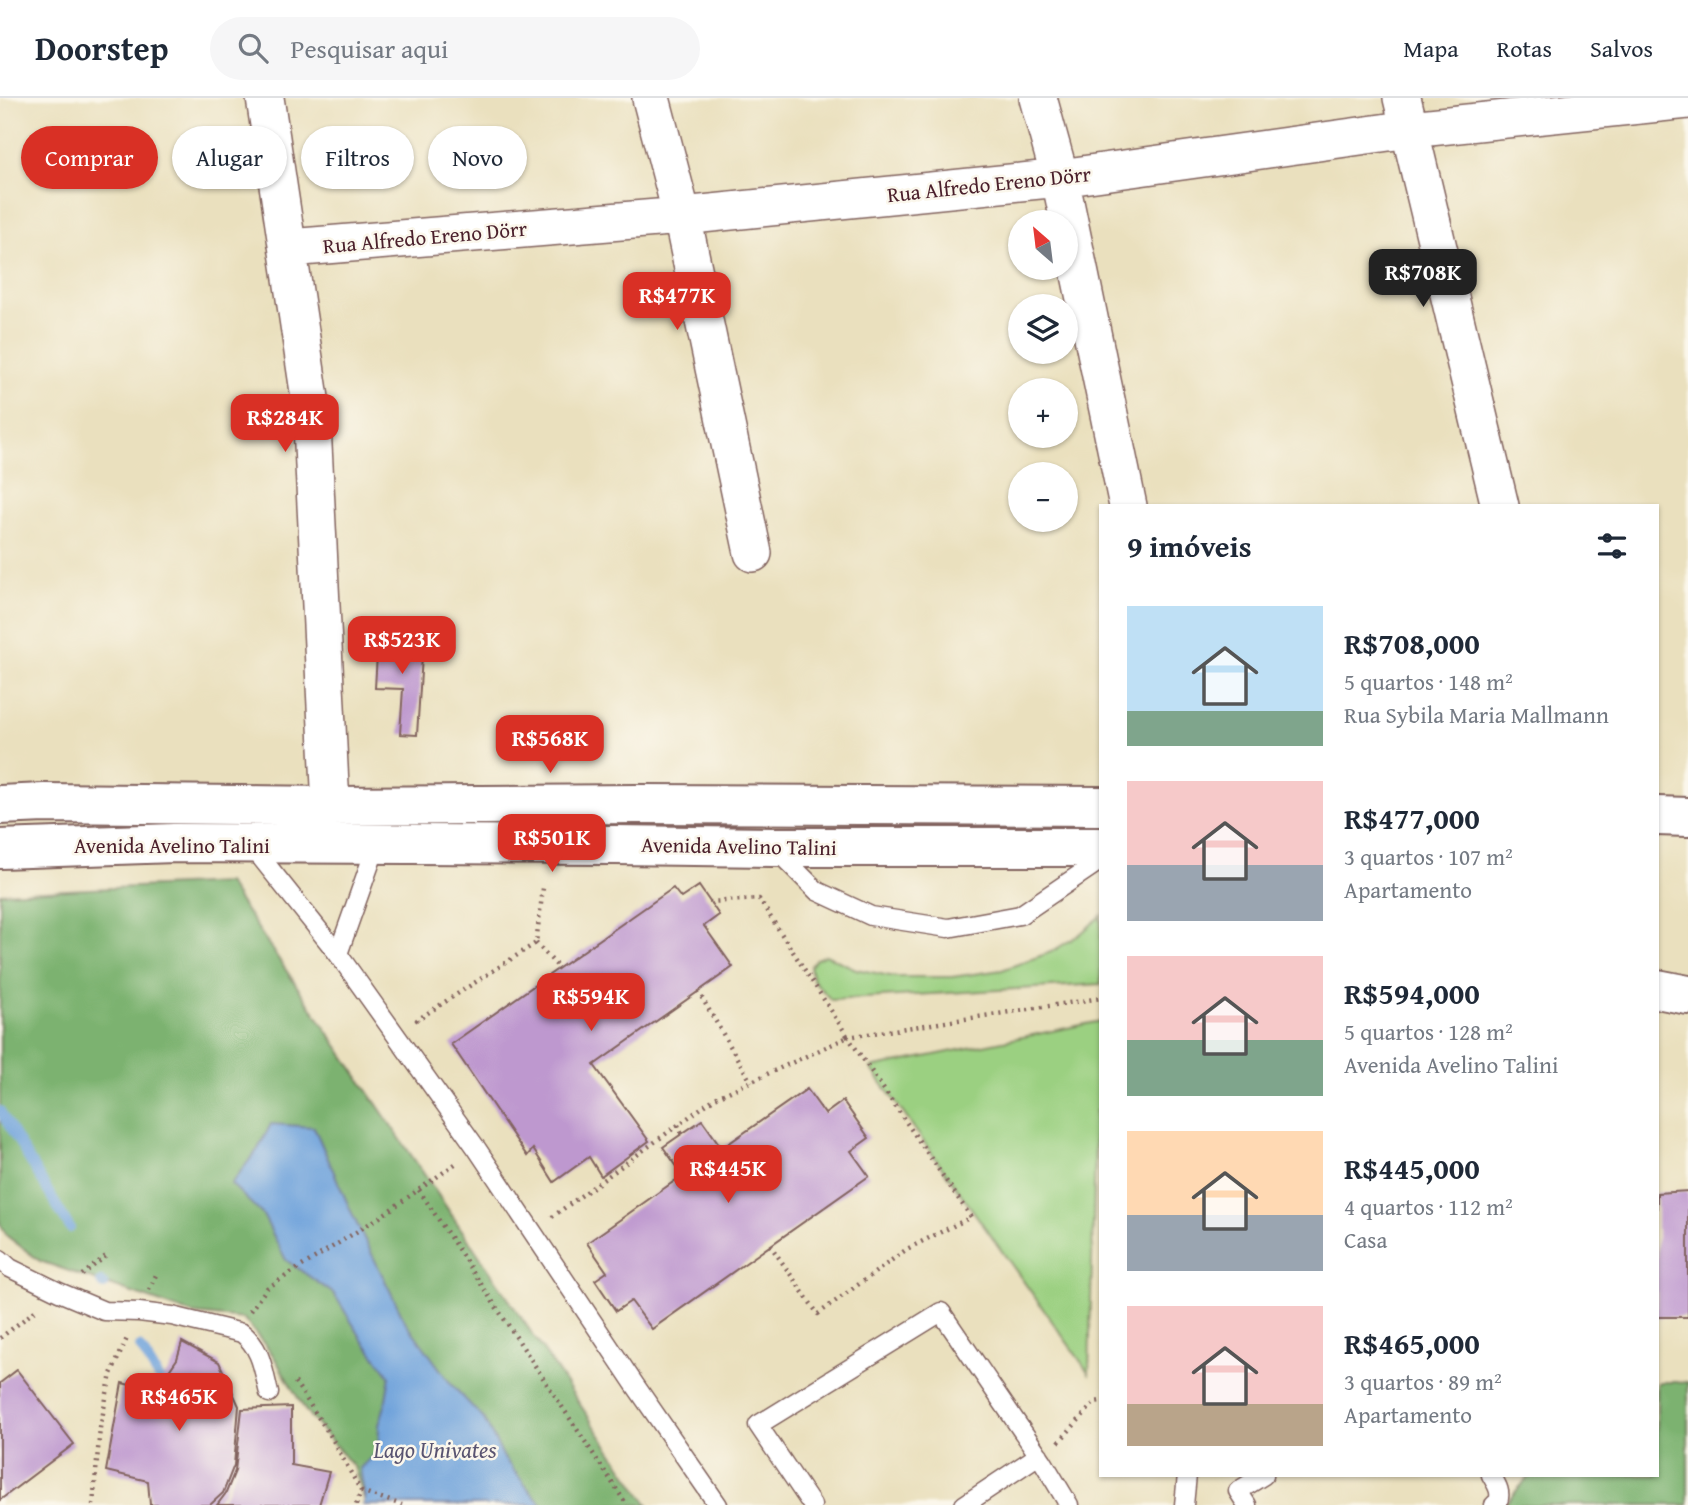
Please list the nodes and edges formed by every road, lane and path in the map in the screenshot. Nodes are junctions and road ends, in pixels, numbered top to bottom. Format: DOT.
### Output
graph roads {
  1 [pos="265,98"];
  2 [pos="651,98"];
  3 [pos="1038,98"];
  4 [pos="1688,100"];
  5 [pos="1406,114"];
  6 [pos="1059,178"];
  7 [pos="682,216"];
  8 [pos="289,248"];
  9 [pos="1128,504"];
  10 [pos="1500,504"];
  11 [pos="753,553"];
  12 [pos="0,805"];
  13 [pos="331,806"];
  14 [pos="1099,806"];
  15 [pos="1659,816"];
  16 [pos="1688,817"];
  17 [pos="251,844"];
  18 [pos="377,844"];
  19 [pos="773,847"];
  20 [pos="1099,847"];
  21 [pos="0,849"];
  22 [pos="1099,861"];
  23 [pos="543,888"];
  24 [pos="710,902"];
  25 [pos="536,943"];
  26 [pos="338,954"];
  27 [pos="559,968"];
  28 [pos="1659,989"];
  29 [pos="698,992"];
  30 [pos="1688,995"];
  31 [pos="1099,998"];
  32 [pos="425,1031"];
  33 [pos="848,1037"];
  34 [pos="751,1082"];
  35 [pos="678,1125"];
  36 [pos="682,1134"];
  37 [pos="477,1149"];
  38 [pos="419,1190"];
  39 [pos="548,1205"];
  40 [pos="555,1215"];
  41 [pos="534,1234"];
  42 [pos="770,1245"];
  43 [pos="0,1259"];
  44 [pos="156,1275"];
  45 [pos="139,1312"];
  46 [pos="260,1318"];
  47 [pos="291,1376"];
  48 [pos="269,1393"];
  49 [pos="1099,1401"];
  50 [pos="1040,1458"];
  51 [pos="1187,1477"];
  52 [pos="1261,1477"];
  53 [pos="1492,1477"];
  54 [pos="362,1491"];
  55 [pos="626,1503"];
  56 [pos="93,1505"];
  57 [pos="356,1505"];
  58 [pos="402,1505"];
  59 [pos="617,1505"];
  60 [pos="718,1505"];
  61 [pos="812,1505"];
  62 [pos="964,1505"];
  63 [pos="1069,1505"];
  64 [pos="1184,1505"];
  65 [pos="1247,1505"];
  66 [pos="1494,1505"];
  1 -- 8 [label="street"];
  2 -- 7 [label="street"];
  3 -- 6 [label="street"];
  4 -- 5 [label="street, Rua Alfredo Ereno Dörr"];
  5 -- 6 [label="street, Rua Alfredo Ereno Dörr"];
  5 -- 10 [label="street"];
  6 -- 7 [label="street, Rua Alfredo Ereno Dörr"];
  6 -- 9 [label="street"];
  7 -- 8 [label="street, Rua Alfredo Ereno Dörr"];
  7 -- 11 [label="street"];
  8 -- 13 [label="street"];
  12 -- 13 [label="main road, Avenida Avelino Talini"];
  13 -- 14 [label="main road, Avenida Avelino Talini"];
  15 -- 16 [label="main road"];
  17 -- 18 [label="main road, Avenida Avelino Talini"];
  17 -- 21 [label="main road, Avenida Avelino Talini"];
  17 -- 26 [label="lane"];
  18 -- 19 [label="main road, Avenida Avelino Talini"];
  18 -- 26 [label="lane"];
  19 -- 20 [label="main road, Avenida Avelino Talini"];
  19 -- 22 [label="lane"];
  23 -- 25 [label="path"];
  24 -- 33 [label="path"];
  25 -- 27 [label="path"];
  25 -- 32 [label="path"];
  26 -- 37 [label="lane"];
  28 -- 30 [label="main road"];
  29 -- 34 [label="path"];
  31 -- 33 [label="path"];
  33 -- 34 [label="path"];
  33 -- 42 [label="path"];
  34 -- 35 [label="path"];
  35 -- 36 [label="path"];
  35 -- 40 [label="path"];
  37 -- 38 [label="path"];
  37 -- 41 [label="lane"];
  38 -- 46 [label="path"];
  38 -- 55 [label="path"];
  39 -- 40 [label="path"];
  40 -- 41 [label="path"];
  41 -- 60 [label="lane"];
  43 -- 45 [label="lane"];
  44 -- 45 [label="path"];
  45 -- 48 [label="lane"];
  45 -- 56 [label="path"];
  47 -- 54 [label="path"];
  49 -- 50 [label="path"];
  50 -- 61 [label="lane"];
  50 -- 62 [label="lane"];
  50 -- 63 [label="lane"];
  51 -- 64 [label="lane"];
  52 -- 65 [label="lane"];
  53 -- 66 [label="lane"];
  54 -- 57 [label="path"];
  54 -- 58 [label="path"];
  55 -- 59 [label="path"];
}
